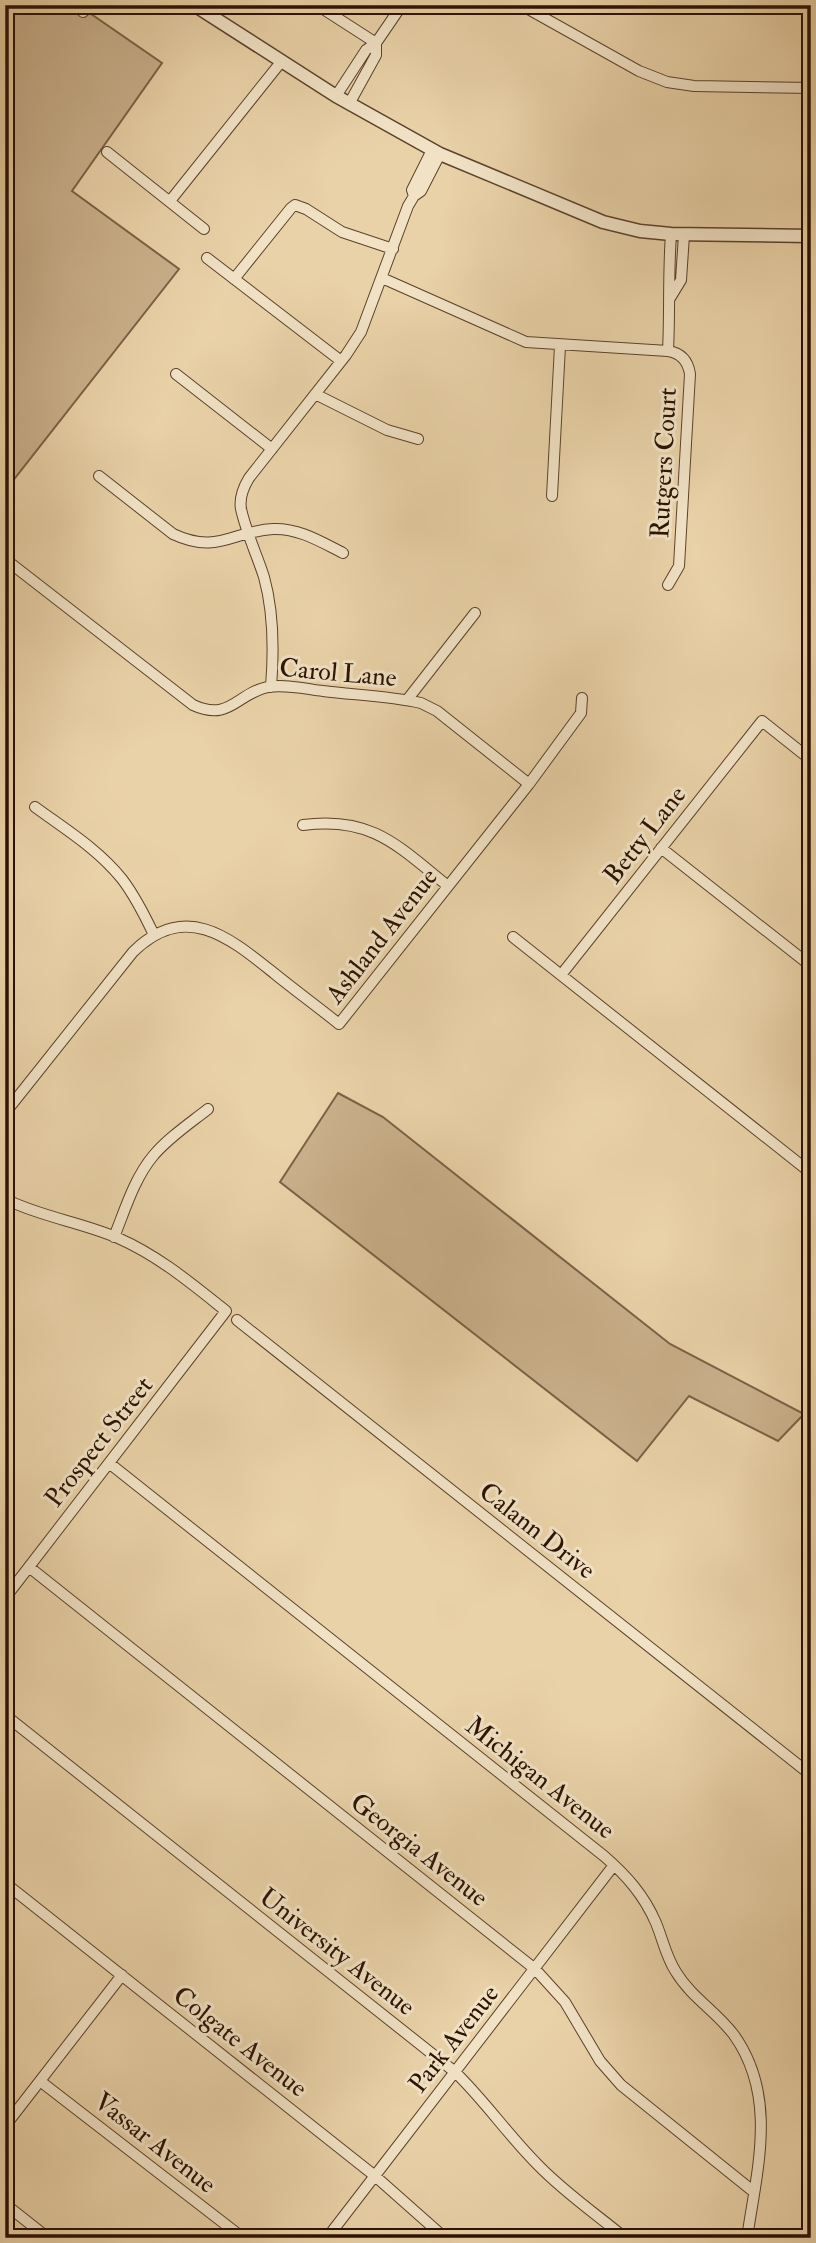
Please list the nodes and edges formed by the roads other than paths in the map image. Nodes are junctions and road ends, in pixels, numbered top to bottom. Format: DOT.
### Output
graph roads {
  1 [pos="194,5"];
  2 [pos="317,5"];
  3 [pos="402,5"];
  4 [pos="521,5"];
  5 [pos="376,43"];
  6 [pos="281,62"];
  7 [pos="811,88"];
  8 [pos="336,96"];
  9 [pos="349,104"];
  10 [pos="107,152"];
  11 [pos="436,152"];
  12 [pos="170,201"];
  13 [pos="204,229"];
  14 [pos="670,234"];
  15 [pos="684,234"];
  16 [pos="811,236"];
  17 [pos="393,249"];
  18 [pos="207,258"];
  19 [pos="382,278"];
  20 [pos="234,279"];
  21 [pos="670,298"];
  22 [pos="560,345"];
  23 [pos="668,351"];
  24 [pos="341,361"];
  25 [pos="176,374"];
  26 [pos="315,394"];
  27 [pos="418,439"];
  28 [pos="272,449"];
  29 [pos="99,476"];
  30 [pos="552,496"];
  31 [pos="249,533"];
  32 [pos="343,554"];
  33 [pos="5,559"];
  34 [pos="668,585"];
  35 [pos="475,613"];
  36 [pos="271,687"];
  37 [pos="582,698"];
  38 [pos="407,700"];
  39 [pos="811,760"];
  40 [pos="529,784"];
  41 [pos="35,807"];
  42 [pos="303,825"];
  43 [pos="662,848"];
  44 [pos="448,886"];
  45 [pos="154,935"];
  46 [pos="513,937"];
  47 [pos="811,966"];
  48 [pos="561,975"];
  49 [pos="208,1109"];
  50 [pos="5,1113"];
  51 [pos="811,1173"];
  52 [pos="5,1199"];
  53 [pos="114,1237"];
  54 [pos="237,1320"];
  55 [pos="109,1463"];
  56 [pos="29,1567"];
  57 [pos="5,1598"];
  58 [pos="5,1715"];
  59 [pos="811,1775"];
  60 [pos="614,1865"];
  61 [pos="5,1883"];
  62 [pos="534,1969"];
  63 [pos="122,1975"];
  64 [pos="455,2072"];
  65 [pos="40,2081"];
  66 [pos="5,2126"];
  67 [pos="375,2176"];
  68 [pos="754,2192"];
  69 [pos="5,2204"];
  70 [pos="48,2238"];
  71 [pos="243,2238"];
  72 [pos="327,2238"];
  73 [pos="445,2238"];
  74 [pos="625,2238"];
  75 [pos="747,2238"];
  1 -- 6 [label="street"];
  2 -- 5 [label="street"];
  3 -- 5 [label="street"];
  4 -- 7 [label="street"];
  5 -- 8 [label="street"];
  5 -- 9 [label="street"];
  6 -- 8 [label="street"];
  6 -- 12 [label="street"];
  8 -- 9 [label="street"];
  9 -- 11 [label="street"];
  10 -- 12 [label="street"];
  11 -- 14 [label="street"];
  11 -- 17 [label="street"];
  12 -- 13 [label="street"];
  14 -- 15 [label="street"];
  14 -- 21 [label="street"];
  15 -- 16 [label="street"];
  15 -- 21 [label="street"];
  17 -- 19 [label="street"];
  17 -- 20 [label="street"];
  18 -- 20 [label="street"];
  19 -- 22 [label="street"];
  19 -- 24 [label="street"];
  20 -- 24 [label="street"];
  21 -- 23 [label="street"];
  22 -- 23 [label="street"];
  22 -- 30 [label="street"];
  23 -- 34 [label="street, Rutgers Court"];
  24 -- 26 [label="street"];
  25 -- 28 [label="street"];
  26 -- 27 [label="street"];
  26 -- 28 [label="street"];
  28 -- 31 [label="street"];
  29 -- 31 [label="street"];
  31 -- 32 [label="street"];
  31 -- 36 [label="street"];
  33 -- 36 [label="street, Carol Lane"];
  35 -- 38 [label="street"];
  36 -- 38 [label="street, Carol Lane"];
  37 -- 40 [label="street, Ashland Avenue"];
  38 -- 40 [label="street, Carol Lane"];
  39 -- 43 [label="street, Betty Lane"];
  40 -- 44 [label="street, Ashland Avenue"];
  41 -- 45 [label="street"];
  42 -- 44 [label="street"];
  43 -- 47 [label="street"];
  43 -- 48 [label="street, Betty Lane"];
  44 -- 45 [label="street, Ashland Avenue"];
  45 -- 50 [label="street, Ashland Avenue"];
  46 -- 48 [label="street"];
  48 -- 51 [label="street"];
  49 -- 53 [label="street"];
  52 -- 53 [label="street"];
  53 -- 55 [label="street, Prospect Street"];
  54 -- 59 [label="street, Calann Drive"];
  55 -- 56 [label="street, Prospect Street"];
  55 -- 60 [label="street, Michigan Avenue"];
  56 -- 57 [label="street, Prospect Street"];
  56 -- 62 [label="street, Georgia Avenue"];
  58 -- 64 [label="street, University Avenue"];
  60 -- 62 [label="street, Park Avenue"];
  60 -- 68 [label="street, Michigan Avenue"];
  61 -- 63 [label="street, Colgate Avenue"];
  62 -- 64 [label="street, Park Avenue"];
  62 -- 68 [label="street, Georgia Avenue"];
  63 -- 65 [label="street"];
  63 -- 67 [label="street, Colgate Avenue"];
  64 -- 67 [label="street, Park Avenue"];
  64 -- 74 [label="street, University Avenue"];
  65 -- 66 [label="street"];
  65 -- 71 [label="street, Vassar Avenue"];
  67 -- 72 [label="street, Park Avenue"];
  67 -- 73 [label="street, Colgate Avenue"];
  68 -- 75 [label="street, Michigan Avenue"];
  69 -- 70 [label="street"];
}
